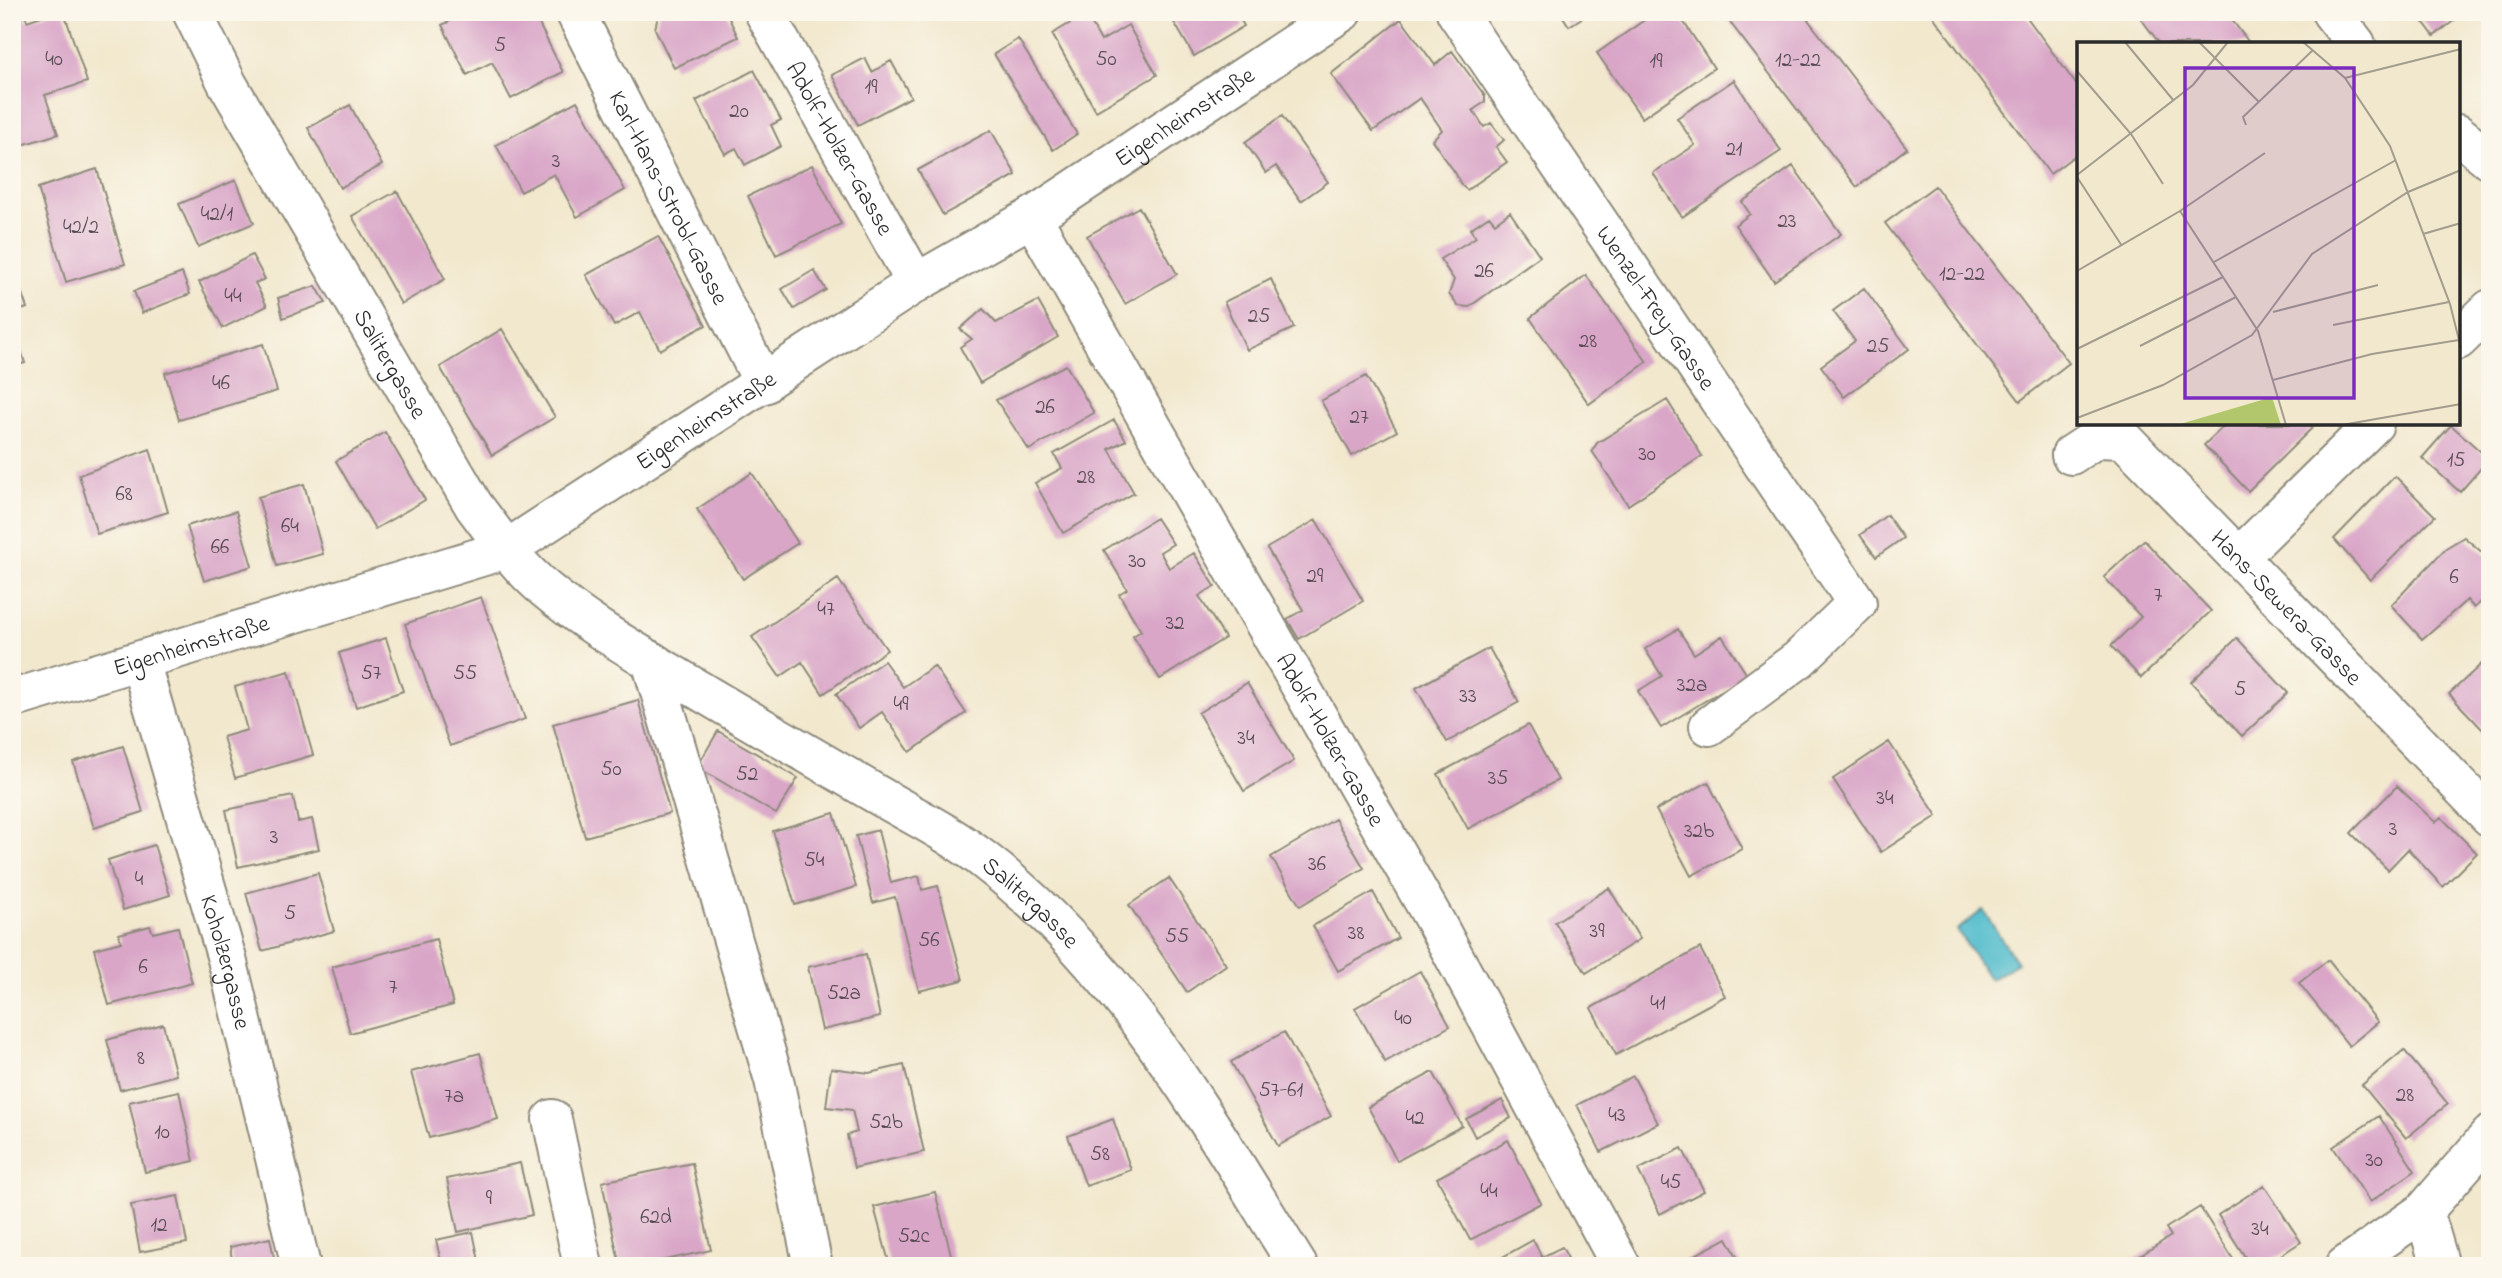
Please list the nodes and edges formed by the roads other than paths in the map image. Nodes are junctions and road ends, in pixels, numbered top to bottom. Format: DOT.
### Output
graph roads {
  1 [pos="192,12"];
  2 [pos="575,12"];
  3 [pos="764,12"];
  4 [pos="1342,12"];
  5 [pos="1456,12"];
  6 [pos="2331,12"];
  7 [pos="2354,42"];
  8 [pos="2460,136"];
  9 [pos="2490,160"];
  10 [pos="1032,217"];
  11 [pos="916,283"];
  12 [pos="2490,309"];
  13 [pos="2460,338"];
  14 [pos="764,384"];
  15 [pos="2373,425"];
  16 [pos="2071,455"];
  17 [pos="507,549"];
  18 [pos="2239,557"];
  19 [pos="140,661"];
  20 [pos="651,661"];
  21 [pos="12,699"];
  22 [pos="1709,726"];
  23 [pos="2490,817"];
  24 [pos="552,1119"];
  25 [pos="2490,1135"];
  26 [pos="2424,1211"];
  27 [pos="301,1266"];
  28 [pos="583,1266"];
  29 [pos="813,1266"];
  30 [pos="1298,1266"];
  31 [pos="1620,1266"];
  32 [pos="2345,1266"];
  33 [pos="2440,1266"];
  1 -- 17 [label="street, Salitergasse"];
  2 -- 14 [label="street, Karl-Hans-Strobl-Gasse"];
  3 -- 11 [label="street, Adolf-Holzer-Gasse"];
  4 -- 10 [label="street, Eigenheimstraße"];
  5 -- 22 [label="street, Wenzel-Frey-Gasse"];
  6 -- 7 [label="street"];
  8 -- 9 [label="street"];
  10 -- 11 [label="street, Eigenheimstraße"];
  10 -- 31 [label="street, Adolf-Holzer-Gasse"];
  11 -- 14 [label="street, Eigenheimstraße"];
  12 -- 13 [label="street"];
  14 -- 17 [label="street, Eigenheimstraße"];
  15 -- 18 [label="street"];
  16 -- 18 [label="street, Hans-Sewera-Gasse"];
  17 -- 19 [label="street, Eigenheimstraße"];
  17 -- 20 [label="street, Salitergasse"];
  18 -- 23 [label="street, Hans-Sewera-Gasse"];
  19 -- 21 [label="street, Eigenheimstraße"];
  19 -- 27 [label="street, Koholzergasse"];
  20 -- 29 [label="street"];
  20 -- 30 [label="street, Salitergasse"];
  24 -- 28 [label="street"];
  25 -- 26 [label="street"];
  26 -- 32 [label="street"];
  26 -- 33 [label="street"];
}
